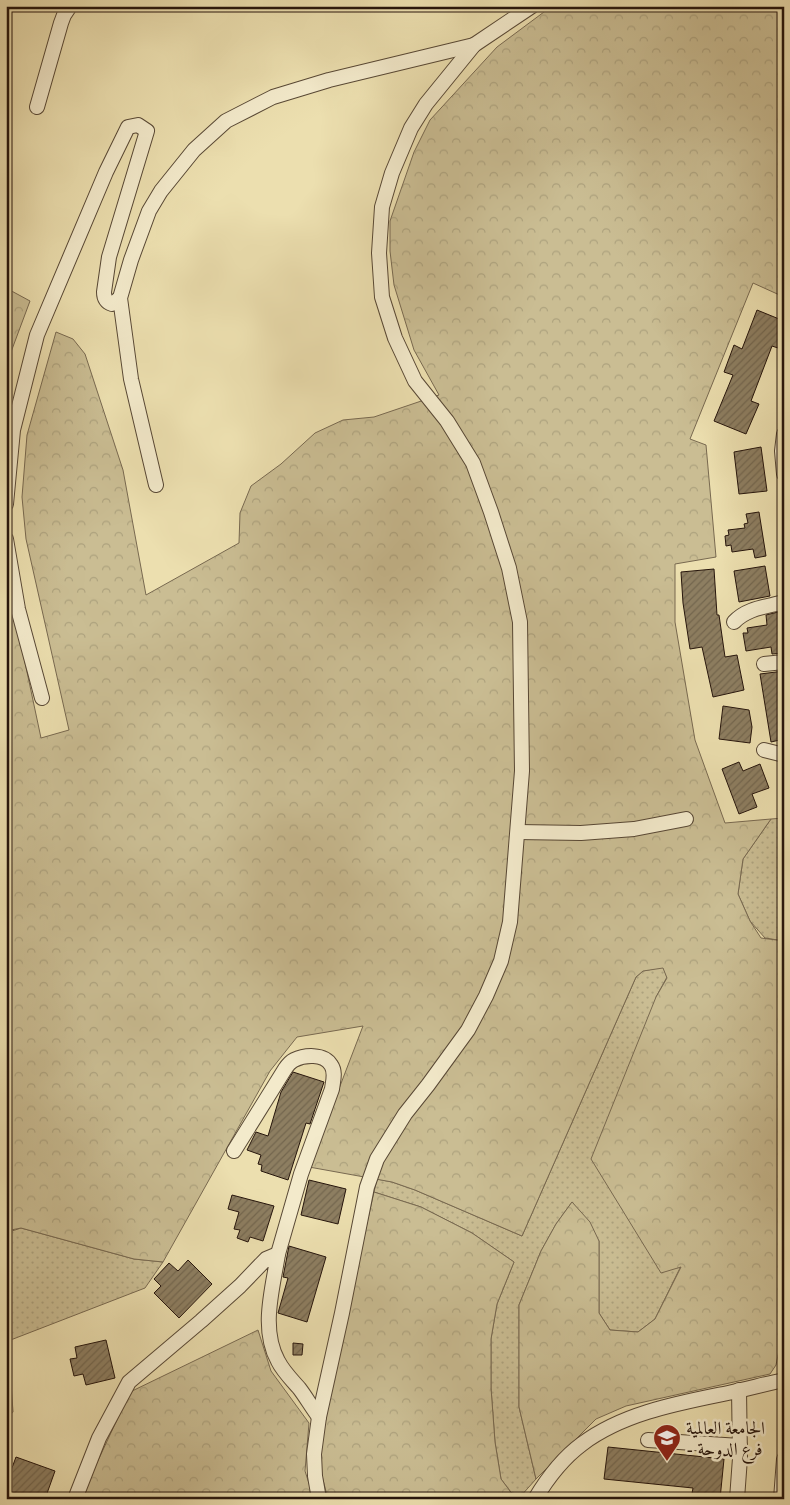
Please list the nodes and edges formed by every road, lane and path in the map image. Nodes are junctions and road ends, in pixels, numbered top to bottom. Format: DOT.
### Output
graph roads {
  1 [pos="70,6"];
  2 [pos="532,6"];
  3 [pos="474,45"];
  4 [pos="37,107"];
  5 [pos="120,298"];
  6 [pos="784,434"];
  7 [pos="784,474"];
  8 [pos="156,485"];
  9 [pos="6,504"];
  10 [pos="6,539"];
  11 [pos="784,602"];
  12 [pos="734,622"];
  13 [pos="784,662"];
  14 [pos="764,664"];
  15 [pos="42,698"];
  16 [pos="764,750"];
  17 [pos="784,755"];
  18 [pos="686,819"];
  19 [pos="518,832"];
  20 [pos="234,1151"];
  21 [pos="278,1254"];
  22 [pos="784,1380"];
  23 [pos="739,1390"];
  24 [pos="318,1417"];
  25 [pos="648,1440"];
  26 [pos="740,1446"];
  27 [pos="784,1459"];
  28 [pos="737,1498"];
  29 [pos="75,1499"];
  30 [pos="319,1499"];
  31 [pos="535,1499"];
  32 [pos="781,1499"];
  1 -- 4 [label="street"];
  2 -- 3 [label="street"];
  3 -- 5 [label="street"];
  3 -- 19 [label="street"];
  5 -- 8 [label="street"];
  5 -- 9 [label="street"];
  6 -- 7 [label="street"];
  10 -- 15 [label="street"];
  11 -- 12 [label="street"];
  13 -- 14 [label="street"];
  16 -- 17 [label="street"];
  18 -- 19 [label="street"];
  19 -- 24 [label="street"];
  20 -- 21 [label="street"];
  21 -- 24 [label="street"];
  21 -- 29 [label="street"];
  22 -- 23 [label="street"];
  23 -- 26 [label="street"];
  23 -- 31 [label="street"];
  24 -- 30 [label="street"];
  25 -- 26 [label="street"];
  26 -- 28 [label="street"];
  27 -- 32 [label="street"];
}
